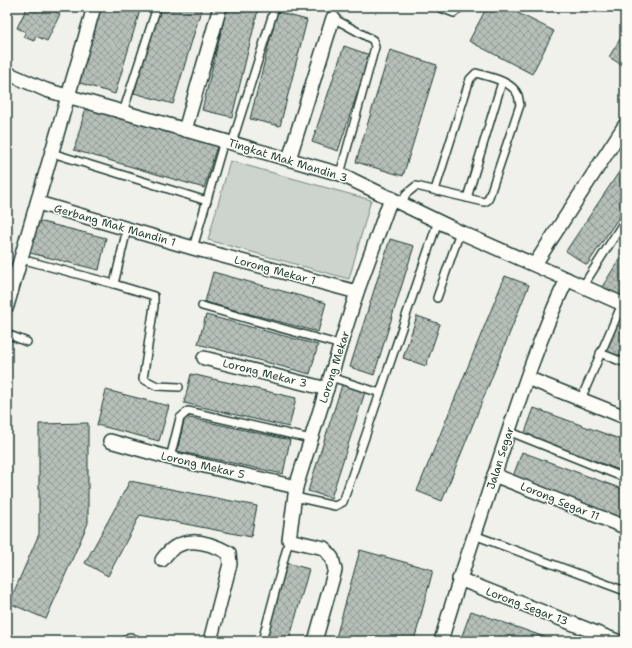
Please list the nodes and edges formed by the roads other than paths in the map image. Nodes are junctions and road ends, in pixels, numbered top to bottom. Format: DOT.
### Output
graph roads {
  1 [pos="94,7"];
  2 [pos="157,7"];
  3 [pos="220,7"];
  4 [pos="275,7"];
  5 [pos="438,7"];
  6 [pos="460,7"];
  7 [pos="333,18"];
  8 [pos="7,73"];
  9 [pos="502,82"];
  10 [pos="68,97"];
  11 [pos="123,112"];
  12 [pos="185,130"];
  13 [pos="623,132"];
  14 [pos="228,142"];
  15 [pos="52,153"];
  16 [pos="290,160"];
  17 [pos="340,174"];
  18 [pos="435,190"];
  19 [pos="467,198"];
  20 [pos="207,201"];
  21 [pos="397,201"];
  22 [pos="38,202"];
  23 [pos="625,220"];
  24 [pos="438,221"];
  25 [pos="127,229"];
  26 [pos="460,232"];
  27 [pos="193,248"];
  28 [pos="22,259"];
  29 [pos="535,264"];
  30 [pos="567,279"];
  31 [pos="114,284"];
  32 [pos="583,286"];
  33 [pos="357,292"];
  34 [pos="437,298"];
  35 [pos="623,304"];
  36 [pos="7,306"];
  37 [pos="202,306"];
  38 [pos="7,334"];
  39 [pos="27,342"];
  40 [pos="341,345"];
  41 [pos="600,353"];
  42 [pos="204,358"];
  43 [pos="625,363"];
  44 [pos="527,378"];
  45 [pos="329,383"];
  46 [pos="179,387"];
  47 [pos="380,393"];
  48 [pos="581,399"];
  49 [pos="625,417"];
  50 [pos="508,431"];
  51 [pos="311,439"];
  52 [pos="110,441"];
  53 [pos="170,458"];
  54 [pos="494,475"];
  55 [pos="625,478"];
  56 [pos="296,492"];
  57 [pos="625,527"];
  58 [pos="474,535"];
  59 [pos="289,540"];
  60 [pos="162,560"];
  61 [pos="459,579"];
  62 [pos="625,591"];
  63 [pos="210,641"];
  64 [pos="262,641"];
  65 [pos="316,641"];
  66 [pos="441,641"];
  67 [pos="617,641"];
  1 -- 10 [label="street"];
  2 -- 11 [label="lane"];
  3 -- 12 [label="street"];
  4 -- 14 [label="lane"];
  5 -- 6 [label="lane"];
  7 -- 16 [label="street"];
  7 -- 17 [label="lane"];
  8 -- 10 [label="street, Tingkat Mak Mandin 3"];
  9 -- 18 [label="lane"];
  9 -- 19 [label="lane"];
  9 -- 19 [label="lane"];
  10 -- 11 [label="street, Tingkat Mak Mandin 3"];
  10 -- 15 [label="street"];
  11 -- 12 [label="street, Tingkat Mak Mandin 3"];
  12 -- 14 [label="street, Tingkat Mak Mandin 3"];
  13 -- 29 [label="street"];
  14 -- 16 [label="street, Tingkat Mak Mandin 3"];
  14 -- 20 [label="lane"];
  15 -- 20 [label="lane"];
  15 -- 22 [label="street"];
  16 -- 17 [label="street, Tingkat Mak Mandin 3"];
  17 -- 21 [label="street, Tingkat Mak Mandin 3"];
  18 -- 19 [label="lane"];
  18 -- 21 [label="lane"];
  20 -- 27 [label="lane"];
  21 -- 24 [label="street, Tingkat Mak Mandin 3"];
  21 -- 33 [label="street, Lorong Mekar"];
  22 -- 25 [label="street, Gerbang Mak Mandin 1"];
  22 -- 28 [label="street"];
  23 -- 32 [label="lane"];
  24 -- 26 [label="street, Tingkat Mak Mandin 3"];
  24 -- 47 [label="lane"];
  25 -- 27 [label="street, Gerbang Mak Mandin 1"];
  25 -- 31 [label="lane"];
  26 -- 29 [label="street, Tingkat Mak Mandin 3"];
  26 -- 34 [label="lane"];
  27 -- 33 [label="street, Lorong Mekar 1"];
  28 -- 31 [label="lane"];
  28 -- 36 [label="street"];
  29 -- 30 [label="street, Tingkat Mak Mandin 3"];
  30 -- 32 [label="street, Tingkat Mak Mandin 3"];
  30 -- 44 [label="street, Jalan Segar"];
  31 -- 46 [label="lane"];
  32 -- 35 [label="street, Tingkat Mak Mandin 3"];
  33 -- 40 [label="street, Lorong Mekar"];
  35 -- 41 [label="lane"];
  37 -- 40 [label="lane"];
  38 -- 39 [label="lane"];
  40 -- 45 [label="street, Lorong Mekar"];
  41 -- 43 [label="lane"];
  41 -- 48 [label="lane"];
  42 -- 45 [label="street, Lorong Mekar 3"];
  44 -- 48 [label="street"];
  44 -- 50 [label="street, Jalan Segar"];
  45 -- 47 [label="lane"];
  45 -- 51 [label="street, Lorong Mekar"];
  47 -- 56 [label="lane"];
  48 -- 49 [label="street"];
  50 -- 54 [label="street, Jalan Segar"];
  50 -- 55 [label="lane"];
  51 -- 53 [label="lane"];
  51 -- 56 [label="street, Lorong Mekar"];
  52 -- 53 [label="street, Lorong Mekar 5"];
  53 -- 56 [label="street, Lorong Mekar 5"];
  54 -- 57 [label="street, Lorong Segar 11"];
  54 -- 58 [label="street, Jalan Segar"];
  56 -- 59 [label="street, Lorong Mekar"];
  58 -- 61 [label="street, Jalan Segar"];
  58 -- 62 [label="lane"];
  59 -- 64 [label="lane"];
  59 -- 65 [label="street"];
  60 -- 63 [label="street"];
  61 -- 66 [label="street, Jalan Segar"];
  61 -- 67 [label="street, Lorong Segar 13"];
}
